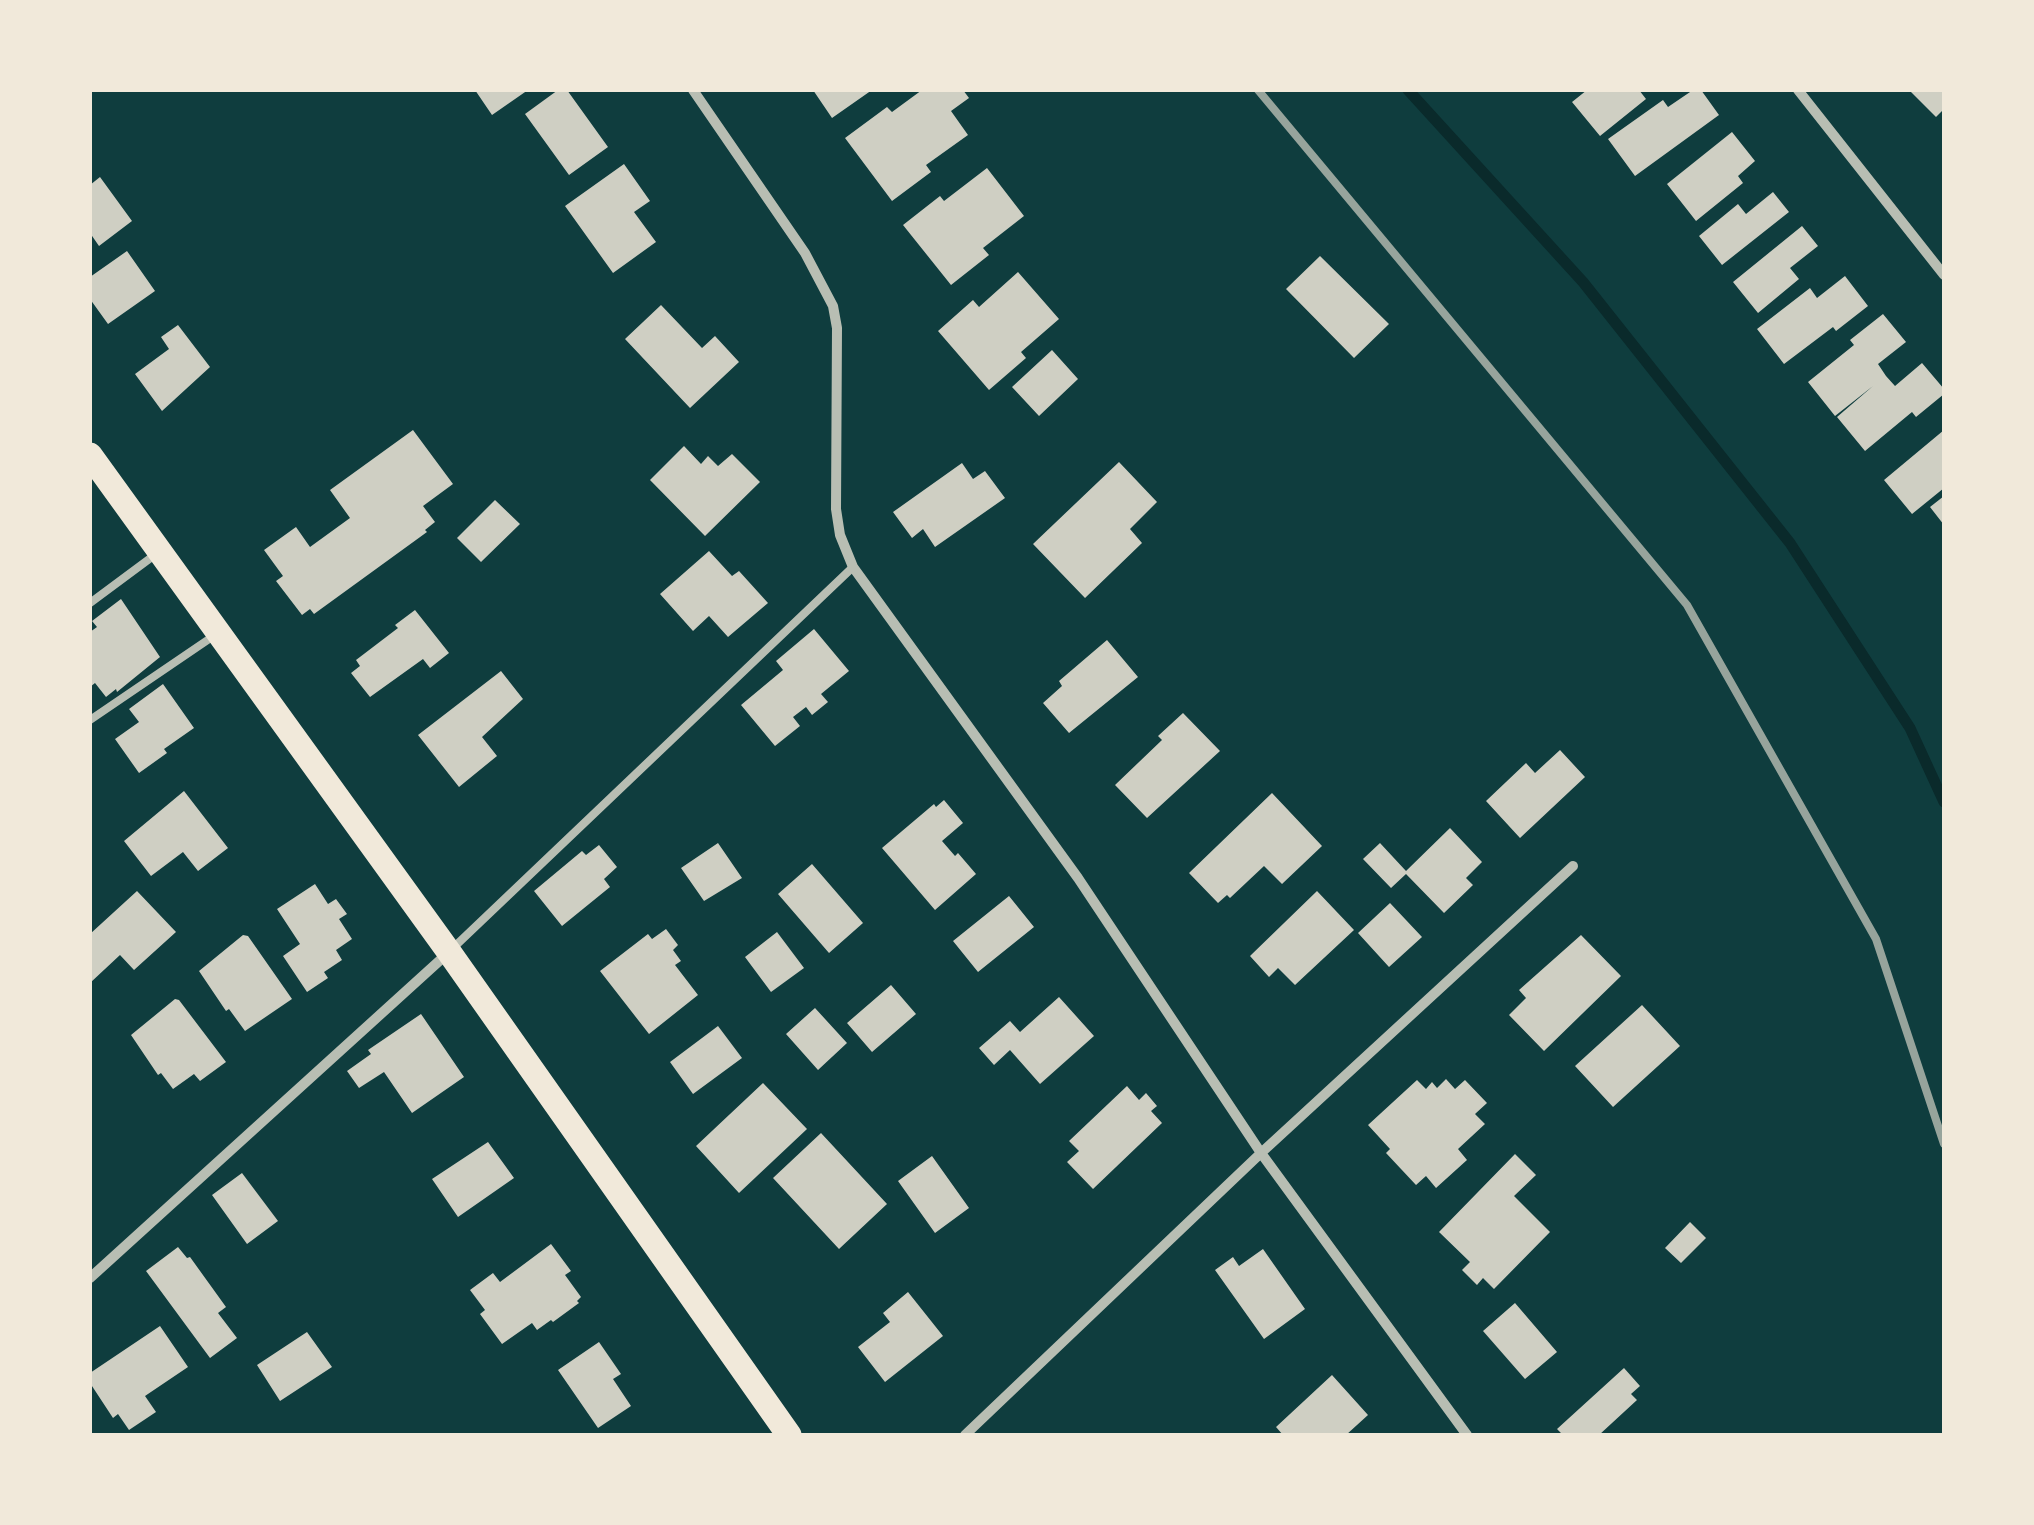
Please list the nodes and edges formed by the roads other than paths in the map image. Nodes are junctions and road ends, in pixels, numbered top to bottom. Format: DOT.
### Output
graph roads {
  1 [pos="692,90"];
  2 [pos="1798,90"];
  3 [pos="1944,275"];
  4 [pos="90,455"];
  5 [pos="160,552"];
  6 [pos="853,568"];
  7 [pos="90,603"];
  8 [pos="220,632"];
  9 [pos="90,720"];
  10 [pos="1573,866"];
  11 [pos="449,952"];
  12 [pos="1260,1153"];
  13 [pos="90,1278"];
  14 [pos="789,1435"];
  15 [pos="966,1435"];
  16 [pos="1468,1435"];
  1 -- 6 [label="street"];
  2 -- 3 [label="street"];
  4 -- 5 [label="main road"];
  5 -- 7 [label="lane"];
  5 -- 8 [label="main road"];
  6 -- 11 [label="lane"];
  6 -- 12 [label="street"];
  8 -- 9 [label="lane"];
  8 -- 11 [label="main road"];
  10 -- 12 [label="street"];
  11 -- 13 [label="street"];
  11 -- 14 [label="main road"];
  12 -- 15 [label="street"];
  12 -- 16 [label="street"];
}
